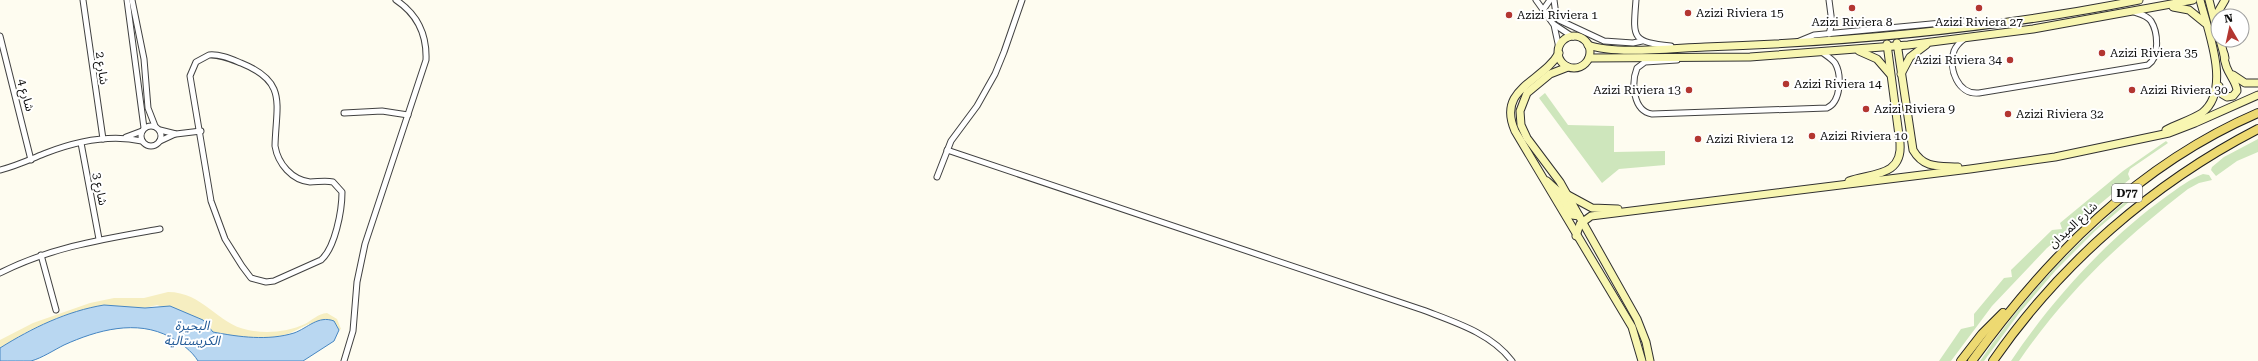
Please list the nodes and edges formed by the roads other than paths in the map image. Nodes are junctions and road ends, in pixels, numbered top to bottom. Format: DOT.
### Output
graph roads {
  1 [pos="83,0"];
  2 [pos="127,0"];
  3 [pos="132,0"];
  4 [pos="396,0"];
  5 [pos="1022,0"];
  6 [pos="1536,0"];
  7 [pos="1550,0"];
  8 [pos="1554,0"];
  9 [pos="1636,0"];
  10 [pos="1830,0"];
  11 [pos="2115,0"];
  12 [pos="2139,0"];
  13 [pos="2193,0"];
  14 [pos="2200,0"];
  15 [pos="2107,6"];
  16 [pos="2157,7"];
  17 [pos="1543,10"];
  18 [pos="2134,12"];
  19 [pos="1554,24"];
  20 [pos="2206,24"];
  21 [pos="1985,26"];
  22 [pos="1829,34"];
  23 [pos="0,36"];
  24 [pos="1573,37"];
  25 [pos="1896,37"];
  26 [pos="1886,38"];
  27 [pos="1964,39"];
  28 [pos="1642,41"];
  29 [pos="1928,43"];
  30 [pos="1588,44"];
  31 [pos="1794,44"];
  32 [pos="1897,46"];
  33 [pos="1888,47"];
  34 [pos="1681,48"];
  35 [pos="2222,48"];
  36 [pos="1559,50"];
  37 [pos="1857,50"];
  38 [pos="1823,53"];
  39 [pos="2224,54"];
  40 [pos="1589,58"];
  41 [pos="1684,58"];
  42 [pos="144,59"];
  43 [pos="135,60"];
  44 [pos="1568,66"];
  45 [pos="1901,74"];
  46 [pos="1891,76"];
  47 [pos="2218,82"];
  48 [pos="2258,83"];
  49 [pos="2258,95"];
  50 [pos="344,113"];
  51 [pos="2258,113"];
  52 [pos="408,115"];
  53 [pos="155,126"];
  54 [pos="2258,129"];
  55 [pos="143,130"];
  56 [pos="160,130"];
  57 [pos="201,131"];
  58 [pos="176,134"];
  59 [pos="2156,136"];
  60 [pos="126,137"];
  61 [pos="103,138"];
  62 [pos="142,141"];
  63 [pos="160,141"];
  64 [pos="80,143"];
  65 [pos="947,150"];
  66 [pos="31,160"];
  67 [pos="0,170"];
  68 [pos="1970,170"];
  69 [pos="937,177"];
  70 [pos="1544,179"];
  71 [pos="1840,186"];
  72 [pos="1567,194"];
  73 [pos="1632,211"];
  74 [pos="1581,219"];
  75 [pos="160,229"];
  76 [pos="1576,236"];
  77 [pos="100,239"];
  78 [pos="40,255"];
  79 [pos="0,272"];
  80 [pos="2018,301"];
  81 [pos="56,310"];
  82 [pos="344,361"];
  83 [pos="1512,361"];
  84 [pos="1642,361"];
  85 [pos="1650,361"];
  86 [pos="1961,361"];
  87 [pos="1972,361"];
  88 [pos="1993,361"];
  1 -- 61 [label="street, شارع 2"];
  2 -- 43 [label="street"];
  3 -- 42 [label="street"];
  4 -- 52 [label="street"];
  5 -- 65 [label="street"];
  6 -- 17 [label="street"];
  7 -- 17 [label="street"];
  8 -- 28 [label="street"];
  9 -- 28 [label="street"];
  10 -- 22 [label="street"];
  11 -- 15 [label="street"];
  12 -- 15 [label="street"];
  13 -- 16 [label="street"];
  14 -- 20 [label="street"];
  15 -- 21 [label="street"];
  16 -- 18 [label="street"];
  16 -- 20 [label="street"];
  17 -- 19 [label="street"];
  18 -- 27 [label="street"];
  18 -- 27 [label="street"];
  19 -- 24 [label="street"];
  19 -- 36 [label="street"];
  20 -- 47 [label="street"];
  21 -- 22 [label="street"];
  21 -- 25 [label="street"];
  22 -- 31 [label="street"];
  23 -- 66 [label="street, شارع 4"];
  24 -- 30 [label="street"];
  24 -- 36 [label="street"];
  25 -- 26 [label="street"];
  25 -- 32 [label="street"];
  26 -- 31 [label="street"];
  26 -- 33 [label="street"];
  27 -- 29 [label="street"];
  28 -- 34 [label="street"];
  29 -- 32 [label="street"];
  29 -- 45 [label="street"];
  30 -- 34 [label="street"];
  30 -- 40 [label="street"];
  31 -- 34 [label="street"];
  32 -- 33 [label="street"];
  32 -- 45 [label="street"];
  33 -- 37 [label="street"];
  33 -- 46 [label="street"];
  35 -- 39 [label="street"];
  36 -- 44 [label="street"];
  36 -- 70 [label="street"];
  37 -- 38 [label="street"];
  37 -- 46 [label="street"];
  38 -- 41 [label="street"];
  38 -- 41 [label="street"];
  39 -- 47 [label="street"];
  39 -- 48 [label="street"];
  40 -- 41 [label="street"];
  40 -- 44 [label="street"];
  42 -- 43 [label="street"];
  42 -- 53 [label="street"];
  43 -- 55 [label="street"];
  44 -- 72 [label="street"];
  45 -- 68 [label="street"];
  46 -- 71 [label="street"];
  47 -- 59 [label="street"];
  49 -- 59 [label="street"];
  50 -- 52 [label="street"];
  51 -- 80 [label="main road, شارع الميدان / D77"];
  52 -- 82 [label="street"];
  53 -- 55 [label="street"];
  53 -- 56 [label="street"];
  54 -- 88 [label="main road, D77"];
  55 -- 60 [label="street"];
  55 -- 62 [label="street"];
  56 -- 58 [label="street"];
  56 -- 63 [label="street"];
  57 -- 57 [label="street"];
  57 -- 58 [label="street"];
  58 -- 63 [label="street"];
  59 -- 68 [label="street"];
  60 -- 61 [label="street"];
  60 -- 62 [label="street"];
  61 -- 64 [label="street"];
  62 -- 63 [label="street"];
  64 -- 66 [label="street"];
  64 -- 77 [label="street, شارع 3"];
  65 -- 69 [label="street"];
  65 -- 83 [label="street"];
  66 -- 67 [label="street"];
  68 -- 71 [label="street"];
  70 -- 74 [label="street"];
  70 -- 76 [label="street"];
  71 -- 73 [label="street"];
  72 -- 73 [label="street"];
  72 -- 74 [label="street"];
  73 -- 74 [label="street"];
  74 -- 76 [label="street"];
  74 -- 85 [label="street"];
  75 -- 77 [label="street"];
  76 -- 84 [label="street"];
  77 -- 78 [label="street"];
  78 -- 79 [label="street"];
  78 -- 81 [label="street"];
  80 -- 86 [label="main road"];
  80 -- 87 [label="main road, شارع الميدان / D77"];
}
